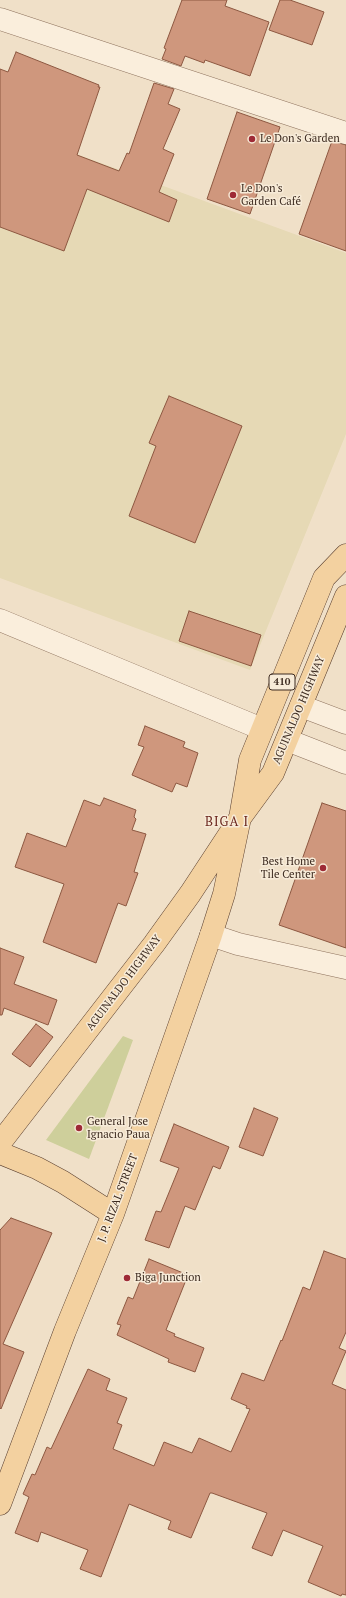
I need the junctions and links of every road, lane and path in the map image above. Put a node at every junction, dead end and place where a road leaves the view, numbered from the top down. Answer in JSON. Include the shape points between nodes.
{"nodes":[{"id":1,"x":0,"y":19,"type":"edge"},
{"id":2,"x":346,"y":133,"type":"edge"},
{"id":3,"x":346,"y":555,"type":"edge"},
{"id":4,"x":346,"y":596,"type":"edge"},
{"id":5,"x":0,"y":620,"type":"edge"},
{"id":6,"x":302,"y":706,"type":"junction"},
{"id":7,"x":346,"y":723,"type":"edge"},
{"id":8,"x":262,"y":729,"type":"junction"},
{"id":9,"x":287,"y":740,"type":"junction"},
{"id":10,"x":346,"y":764,"type":"edge"},
{"id":11,"x":240,"y":818,"type":"junction"},
{"id":12,"x":212,"y":935,"type":"junction"},
{"id":13,"x":346,"y":968,"type":"edge"},
{"id":14,"x":4,"y":1131,"type":"edge"},
{"id":15,"x":0,"y":1153,"type":"edge"},
{"id":16,"x":113,"y":1214,"type":"junction"},
{"id":17,"x":0,"y":1504,"type":"edge"}],
"edges":[{"from":1,"to":2,"type":"street"},
{"from":3,"to":8,"type":"main road","name":"AGUINALDO HIGHWAY","number":"410","via":[[324,578]]},
{"from":4,"to":6,"type":"main road","name":"AGUINALDO HIGHWAY","number":"410"},
{"from":5,"to":8,"type":"street"},
{"from":6,"to":7,"type":"street"},
{"from":6,"to":9,"type":"main road","name":"AGUINALDO HIGHWAY","number":"410"},
{"from":8,"to":11,"type":"main road","name":"AGUINALDO HIGHWAY","number":"410","via":[[250,760]]},
{"from":9,"to":10,"type":"street"},
{"from":9,"to":11,"type":"main road","name":"AGUINALDO HIGHWAY","number":"410","via":[[273,773]]},
{"from":11,"to":12,"type":"main road","name":"J. P. RIZAL STREET","number":"410","via":[[224,894]]},
{"from":11,"to":14,"type":"main road","name":"AGUINALDO HIGHWAY","via":[[158,938]]},
{"from":12,"to":13,"type":"street","via":[[238,944]]},
{"from":12,"to":16,"type":"main road","name":"J. P. RIZAL STREET","number":"410"},
{"from":15,"to":16,"type":"main road","via":[[63,1182]]},
{"from":16,"to":17,"type":"main road","name":"J. P. RIZAL STREET","number":"410","via":[[65,1331]]}]}
